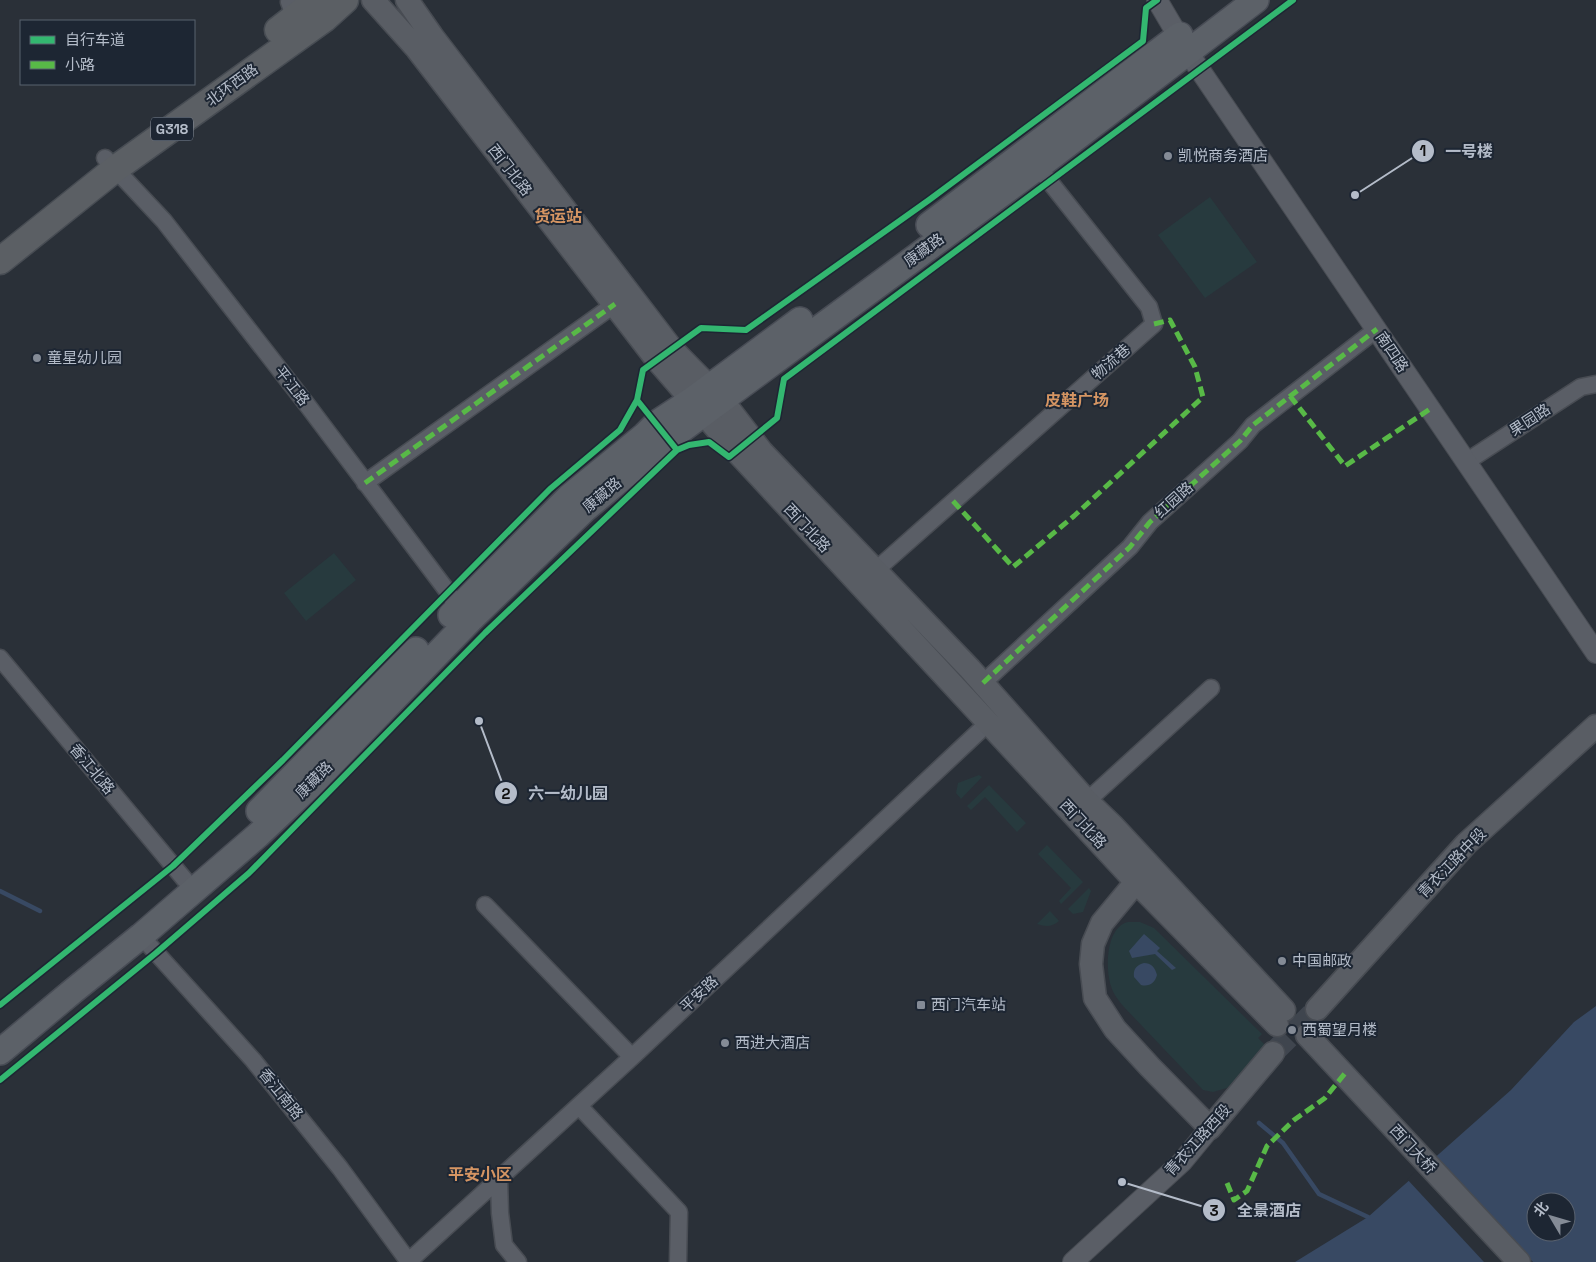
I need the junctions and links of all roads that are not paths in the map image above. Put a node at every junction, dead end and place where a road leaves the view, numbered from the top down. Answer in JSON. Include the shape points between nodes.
{"nodes":[{"id":1,"x":317,"y":0,"type":"edge"},
{"id":2,"x":345,"y":0,"type":"edge"},
{"id":3,"x":373,"y":0,"type":"edge"},
{"id":4,"x":407,"y":0,"type":"edge"},
{"id":5,"x":1157,"y":0,"type":"edge"},
{"id":6,"x":1229,"y":0,"type":"edge"},
{"id":7,"x":1256,"y":0,"type":"edge"},
{"id":8,"x":292,"y":9,"type":"edge"},
{"id":9,"x":1183,"y":44,"type":"junction"},
{"id":10,"x":110,"y":164,"type":"junction"},
{"id":11,"x":1038,"y":167,"type":"junction"},
{"id":12,"x":0,"y":239,"type":"edge"},
{"id":13,"x":0,"y":261,"type":"edge"},
{"id":14,"x":614,"y":304,"type":"junction"},
{"id":15,"x":1377,"y":329,"type":"junction"},
{"id":16,"x":1596,"y":384,"type":"edge"},
{"id":17,"x":707,"y":400,"type":"junction"},
{"id":18,"x":1466,"y":462,"type":"junction"},
{"id":19,"x":365,"y":483,"type":"junction"},
{"id":20,"x":876,"y":570,"type":"junction"},
{"id":21,"x":464,"y":614,"type":"junction"},
{"id":22,"x":1596,"y":652,"type":"edge"},
{"id":23,"x":0,"y":658,"type":"edge"},
{"id":24,"x":982,"y":683,"type":"junction"},
{"id":25,"x":1211,"y":688,"type":"dead end"},
{"id":26,"x":988,"y":723,"type":"junction"},
{"id":27,"x":1596,"y":726,"type":"edge"},
{"id":28,"x":1088,"y":801,"type":"junction"},
{"id":29,"x":185,"y":880,"type":"junction"},
{"id":30,"x":1136,"y":882,"type":"junction"},
{"id":31,"x":485,"y":905,"type":"dead end"},
{"id":32,"x":141,"y":936,"type":"junction"},
{"id":33,"x":1317,"y":1009,"type":"tunnel mouth"},
{"id":34,"x":0,"y":1031,"type":"edge"},
{"id":35,"x":0,"y":1052,"type":"edge"},
{"id":36,"x":1273,"y":1053,"type":"tunnel mouth"},
{"id":37,"x":632,"y":1057,"type":"junction"},
{"id":38,"x":579,"y":1106,"type":"junction"},
{"id":39,"x":1210,"y":1128,"type":"junction"},
{"id":40,"x":499,"y":1180,"type":"junction"},
{"id":41,"x":409,"y":1262,"type":"edge"},
{"id":42,"x":518,"y":1262,"type":"edge"},
{"id":43,"x":678,"y":1262,"type":"edge"},
{"id":44,"x":1073,"y":1262,"type":"edge"},
{"id":45,"x":1499,"y":1262,"type":"edge"},
{"id":46,"x":1519,"y":1262,"type":"edge"}],
"edges":[{"from":1,"to":8,"type":"highway","name":"北环西路","number":"G318"},
{"from":2,"to":10,"type":"highway","name":"北环西路","number":"G318","via":[[324,19]]},
{"from":3,"to":14,"type":"main road","name":"西门北路","via":[[417,49]]},
{"from":4,"to":17,"type":"main road","name":"西门北路","via":[[672,349]]},
{"from":5,"to":9,"type":"street","name":"南四路"},
{"from":6,"to":9,"type":"main road","name":"康藏路"},
{"from":7,"to":9,"type":"main road","name":"康藏路"},
{"from":8,"to":10,"type":"highway","name":"北环西路","number":"G318"},
{"from":9,"to":11,"type":"main road","name":"康藏路"},
{"from":9,"to":15,"type":"street","name":"南四路"},
{"from":9,"to":17,"type":"main road","name":"康藏路","via":[[941,216]]},
{"from":10,"to":12,"type":"highway","name":"北环西路","number":"G318"},
{"from":10,"to":13,"type":"highway","name":"北环西路","number":"G318"},
{"from":10,"to":19,"type":"street","name":"平江路","via":[[164,221]]},
{"from":11,"to":17,"type":"main road","name":"康藏路"},
{"from":11,"to":20,"type":"street","name":"物流巷","via":[[1150,307],[1157,327]]},
{"from":14,"to":17,"type":"main road","name":"西门北路","via":[[657,360]]},
{"from":14,"to":19,"type":"street"},
{"from":15,"to":18,"type":"street","name":"南四路"},
{"from":15,"to":24,"type":"street","name":"红园路","via":[[1253,425],[1240,441],[1150,522],[1130,546]]},
{"from":16,"to":18,"type":"street","name":"果园路","via":[[1581,387]]},
{"from":17,"to":20,"type":"main road","name":"西门北路"},
{"from":17,"to":21,"type":"main road","name":"康藏路","via":[[657,423],[569,496]]},
{"from":17,"to":26,"type":"main road","name":"西门北路","via":[[743,459]]},
{"from":18,"to":22,"type":"street","name":"南四路"},
{"from":19,"to":21,"type":"street","name":"平江路"},
{"from":20,"to":24,"type":"main road","name":"西门北路"},
{"from":21,"to":29,"type":"main road","name":"康藏路"},
{"from":21,"to":32,"type":"main road","name":"康藏路","via":[[309,787]]},
{"from":23,"to":29,"type":"street","name":"香江北路"},
{"from":24,"to":28,"type":"main road","name":"西门北路"},
{"from":25,"to":28,"type":"street"},
{"from":26,"to":30,"type":"main road","name":"西门北路"},
{"from":26,"to":37,"type":"street","name":"平安路"},
{"from":27,"to":33,"type":"main road","name":"青衣江路中段","via":[[1466,844]]},
{"from":28,"to":30,"type":"main road","name":"西门北路","via":[[1282,1020]]},
{"from":29,"to":34,"type":"main road","name":"康藏路"},
{"from":30,"to":39,"type":"main road","via":[[1102,923],[1093,944],[1091,964],[1095,998],[1116,1029]]},
{"from":31,"to":37,"type":"street"},
{"from":32,"to":35,"type":"main road","name":"康藏路"},
{"from":32,"to":41,"type":"street","name":"香江南路","via":[[253,1060],[340,1168]]},
{"from":36,"to":39,"type":"main road","name":"青衣江路西段"},
{"from":37,"to":38,"type":"street","name":"平安路"},
{"from":38,"to":40,"type":"street","name":"平安路"},
{"from":38,"to":43,"type":"street","via":[[678,1212]]},
{"from":39,"to":44,"type":"street","name":"青衣江路西段","via":[[1182,1162]]},
{"from":40,"to":41,"type":"street","name":"平安路"},
{"from":40,"to":42,"type":"street","via":[[504,1245]]},
{"from":45,"to":46,"type":"main road","name":"西门大桥","via":[[1302,1040]]}]}
